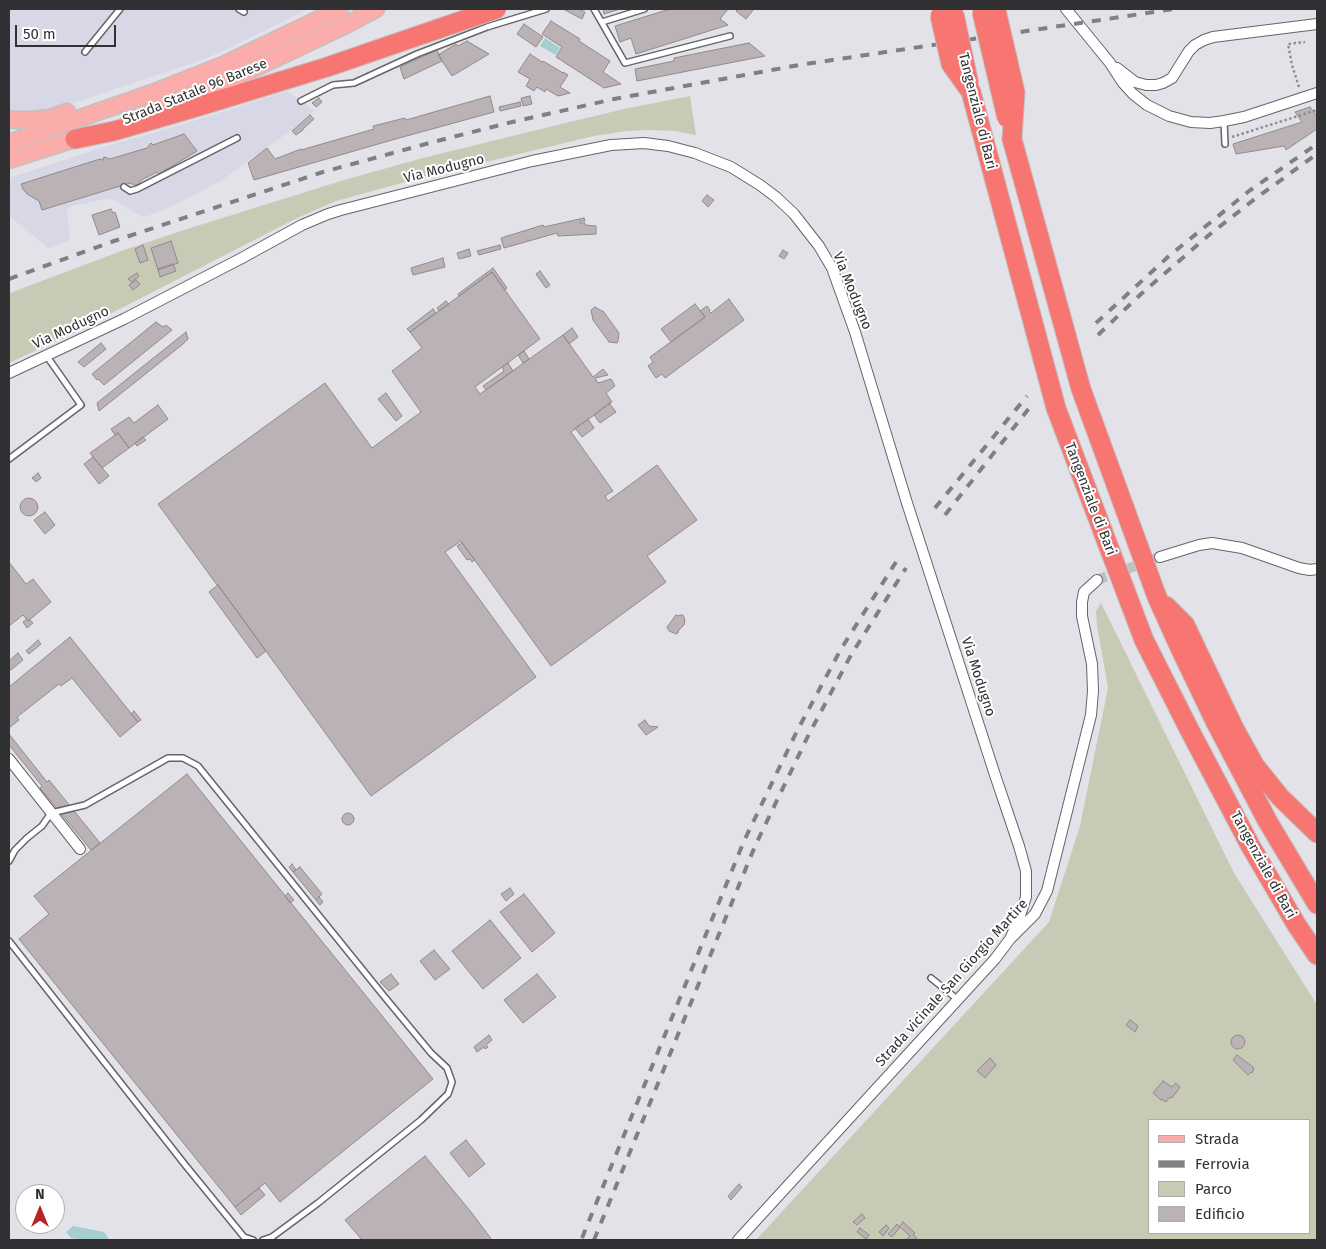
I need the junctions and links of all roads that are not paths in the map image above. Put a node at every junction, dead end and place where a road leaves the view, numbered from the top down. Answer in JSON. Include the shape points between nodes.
{"nodes":[{"id":1,"x":120,"y":9,"type":"edge"},
{"id":2,"x":340,"y":9,"type":"edge"},
{"id":3,"x":376,"y":9,"type":"edge"},
{"id":4,"x":496,"y":9,"type":"edge"},
{"id":5,"x":546,"y":9,"type":"edge"},
{"id":6,"x":594,"y":9,"type":"edge"},
{"id":7,"x":644,"y":9,"type":"edge"},
{"id":8,"x":1066,"y":9,"type":"edge"},
{"id":9,"x":988,"y":10,"type":"edge"},
{"id":10,"x":483,"y":12,"type":"edge"},
{"id":11,"x":946,"y":12,"type":"edge"},
{"id":12,"x":602,"y":22,"type":"junction"},
{"id":13,"x":1317,"y":24,"type":"edge"},
{"id":14,"x":730,"y":36,"type":"dead end"},
{"id":15,"x":85,"y":52,"type":"dead end"},
{"id":16,"x":1110,"y":63,"type":"junction"},
{"id":17,"x":330,"y":76,"type":"junction"},
{"id":18,"x":152,"y":93,"type":"junction"},
{"id":19,"x":1317,"y":93,"type":"edge"},
{"id":20,"x":301,"y":101,"type":"dead end"},
{"id":21,"x":9,"y":119,"type":"edge"},
{"id":22,"x":1224,"y":121,"type":"junction"},
{"id":23,"x":237,"y":138,"type":"dead end"},
{"id":24,"x":75,"y":139,"type":"junction"},
{"id":25,"x":9,"y":142,"type":"edge"},
{"id":26,"x":1225,"y":144,"type":"dead end"},
{"id":27,"x":9,"y":160,"type":"edge"},
{"id":28,"x":124,"y":187,"type":"dead end"},
{"id":29,"x":46,"y":355,"type":"junction"},
{"id":30,"x":9,"y":373,"type":"edge"},
{"id":31,"x":9,"y":458,"type":"edge"},
{"id":32,"x":1160,"y":557,"type":"tunnel mouth"},
{"id":33,"x":1317,"y":569,"type":"edge"},
{"id":34,"x":1097,"y":580,"type":"tunnel mouth"},
{"id":35,"x":1157,"y":597,"type":"junction"},
{"id":36,"x":9,"y":760,"type":"edge"},
{"id":37,"x":51,"y":813,"type":"junction"},
{"id":38,"x":1317,"y":833,"type":"edge"},
{"id":39,"x":80,"y":849,"type":"dead end"},
{"id":40,"x":9,"y":861,"type":"edge"},
{"id":41,"x":1317,"y":904,"type":"edge"},
{"id":42,"x":1010,"y":939,"type":"junction"},
{"id":43,"x":9,"y":941,"type":"edge"},
{"id":44,"x":1317,"y":955,"type":"edge"},
{"id":45,"x":931,"y":978,"type":"dead end"},
{"id":46,"x":957,"y":999,"type":"junction"},
{"id":47,"x":253,"y":1240,"type":"edge"},
{"id":48,"x":263,"y":1240,"type":"edge"},
{"id":49,"x":738,"y":1240,"type":"edge"}],
"edges":[{"from":1,"to":15,"type":"lane"},
{"from":2,"to":18,"type":"main road","name":"Strada Statale 96 Barese"},
{"from":3,"to":24,"type":"main road","name":"Strada Statale 96 Barese","via":[[249,71]]},
{"from":4,"to":10,"type":"highway"},
{"from":5,"to":17,"type":"lane","via":[[487,27],[354,82]]},
{"from":6,"to":12,"type":"lane"},
{"from":7,"to":12,"type":"lane"},
{"from":8,"to":16,"type":"street"},
{"from":9,"to":35,"type":"highway","name":"Tangenziale di Bari","bridge":true,"via":[[1012,139],[1080,389]]},
{"from":10,"to":17,"type":"highway"},
{"from":11,"to":44,"type":"highway","name":"Tangenziale di Bari","bridge":true,"via":[[971,92],[1056,408],[1144,640],[1250,845]]},
{"from":12,"to":14,"type":"lane","via":[[625,62]]},
{"from":13,"to":16,"type":"street","via":[[1204,40],[1189,51],[1172,78],[1156,86],[1135,82]]},
{"from":16,"to":22,"type":"street","via":[[1133,94],[1158,111],[1191,122]]},
{"from":17,"to":20,"type":"lane"},
{"from":17,"to":24,"type":"highway"},
{"from":18,"to":21,"type":"main road","via":[[92,105],[50,118]]},
{"from":18,"to":25,"type":"main road","name":"Strada Statale 96 Barese"},
{"from":19,"to":22,"type":"street"},
{"from":22,"to":26,"type":"lane"},
{"from":23,"to":28,"type":"lane","via":[[137,189],[130,191]]},
{"from":24,"to":27,"type":"main road","name":"Strada Statale 96 Barese"},
{"from":29,"to":30,"type":"street","name":"Via Modugno"},
{"from":29,"to":31,"type":"lane","via":[[81,405]]},
{"from":29,"to":42,"type":"street","name":"Via Modugno","via":[[124,319],[328,214],[490,171],[618,144],[668,146],[731,167],[776,197],[794,214],[832,268],[1026,871],[1026,897]]},
{"from":32,"to":33,"type":"street","via":[[1212,543],[1242,548],[1299,568]]},
{"from":34,"to":42,"type":"street","name":"Strada vicinale San Giorgio Martire","via":[[1084,592],[1082,602],[1092,664],[1091,716],[1047,891],[1035,914]]},
{"from":35,"to":38,"type":"highway","via":[[1185,625],[1254,766]]},
{"from":35,"to":41,"type":"highway","name":"Tangenziale di Bari","via":[[1215,721],[1268,822]]},
{"from":36,"to":37,"type":"street"},
{"from":37,"to":39,"type":"street"},
{"from":37,"to":40,"type":"lane","via":[[42,826],[15,850]]},
{"from":37,"to":48,"type":"lane","via":[[85,805],[168,758],[184,758],[198,766],[383,995],[447,1068],[452,1082],[448,1094],[421,1120],[272,1238]]},
{"from":42,"to":46,"type":"street","name":"Strada vicinale San Giorgio Martire"},
{"from":43,"to":47,"type":"lane","via":[[244,1238]]},
{"from":45,"to":46,"type":"lane"},
{"from":46,"to":49,"type":"street","name":"Strada vicinale San Giorgio Martire"}]}
